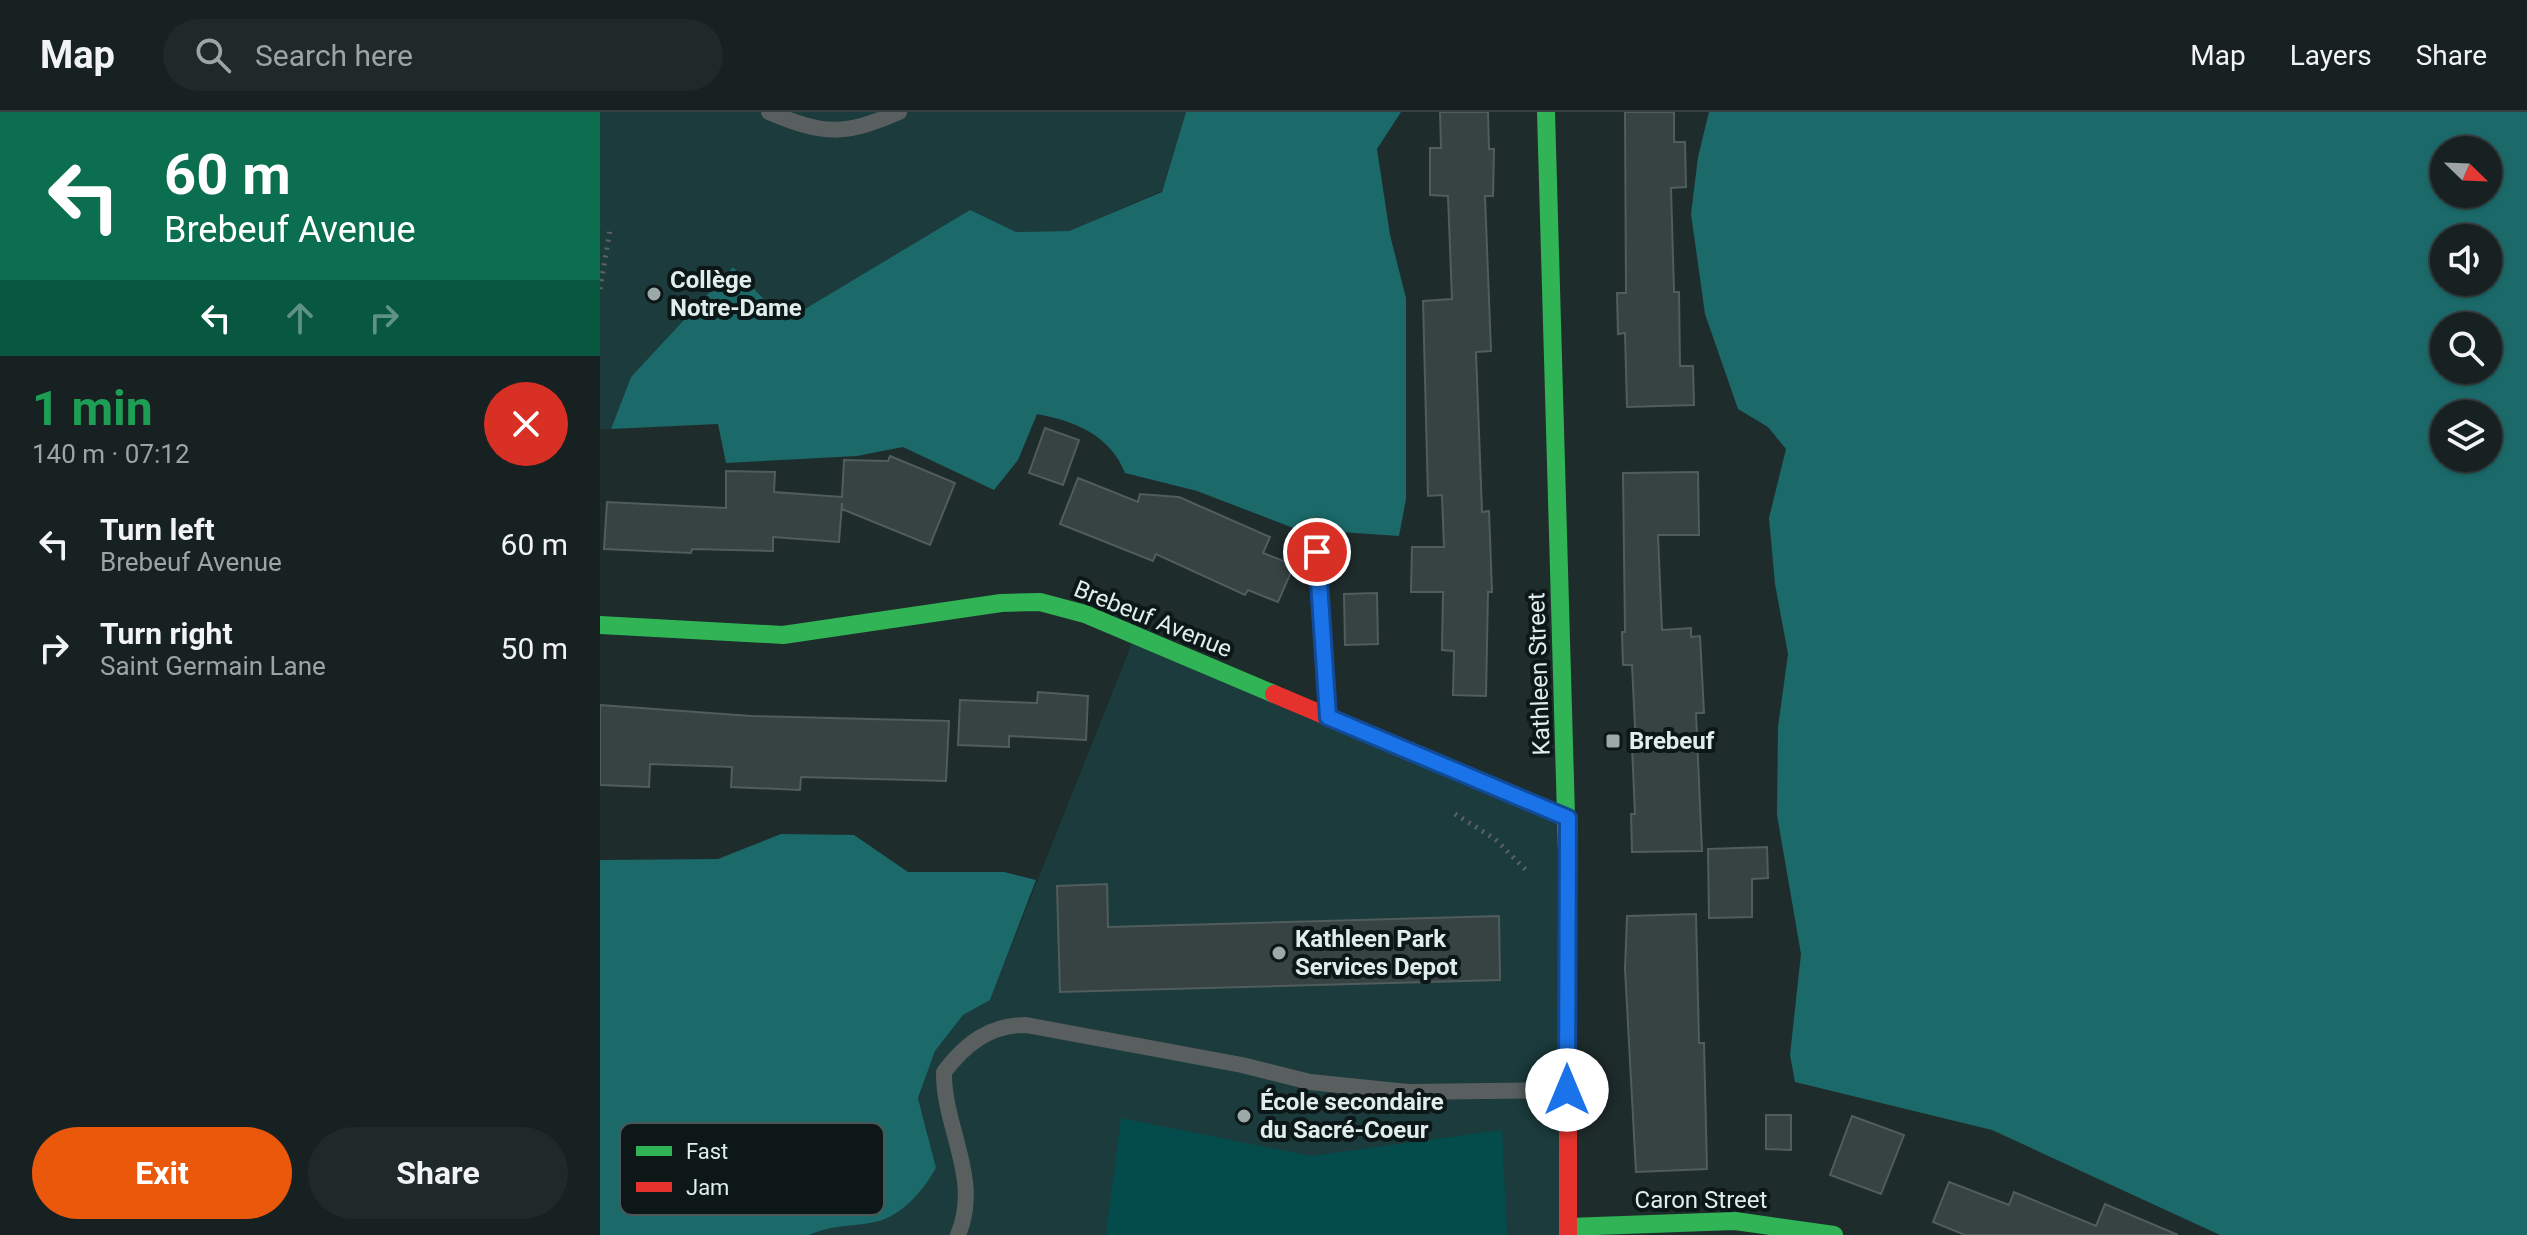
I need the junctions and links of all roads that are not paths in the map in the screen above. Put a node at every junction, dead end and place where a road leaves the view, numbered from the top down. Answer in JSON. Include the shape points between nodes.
{"nodes":[{"id":1,"x":769,"y":112,"type":"edge"},
{"id":2,"x":899,"y":112,"type":"edge"},
{"id":3,"x":1546,"y":112,"type":"edge"},
{"id":4,"x":1316,"y":525,"type":"dead end"},
{"id":5,"x":600,"y":625,"type":"edge"},
{"id":6,"x":1328,"y":717,"type":"junction"},
{"id":7,"x":1568,"y":818,"type":"junction"},
{"id":8,"x":1567,"y":1090,"type":"junction"},
{"id":9,"x":1568,"y":1231,"type":"edge"},
{"id":10,"x":958,"y":1235,"type":"edge"},
{"id":11,"x":1834,"y":1235,"type":"edge"}],
"edges":[{"from":1,"to":2,"type":"lane","via":[[810,130],[859,130]]},
{"from":3,"to":7,"type":"street","name":"Kathleen Street"},
{"from":4,"to":6,"type":"lane"},
{"from":5,"to":6,"type":"street","name":"Brebeuf Avenue","via":[[783,635],[1040,602],[1085,614]]},
{"from":6,"to":7,"type":"street","name":"Brebeuf Avenue"},
{"from":7,"to":8,"type":"street","name":"Kathleen Street"},
{"from":8,"to":9,"type":"street","name":"Kathleen Street"},
{"from":8,"to":10,"type":"lane","via":[[1408,1092],[1310,1082],[1226,1062],[1003,1025],[971,1042],[944,1072],[944,1097],[967,1190]]},
{"from":9,"to":11,"type":"street","name":"Caron Street","via":[[1704,1220],[1777,1223]]}]}
